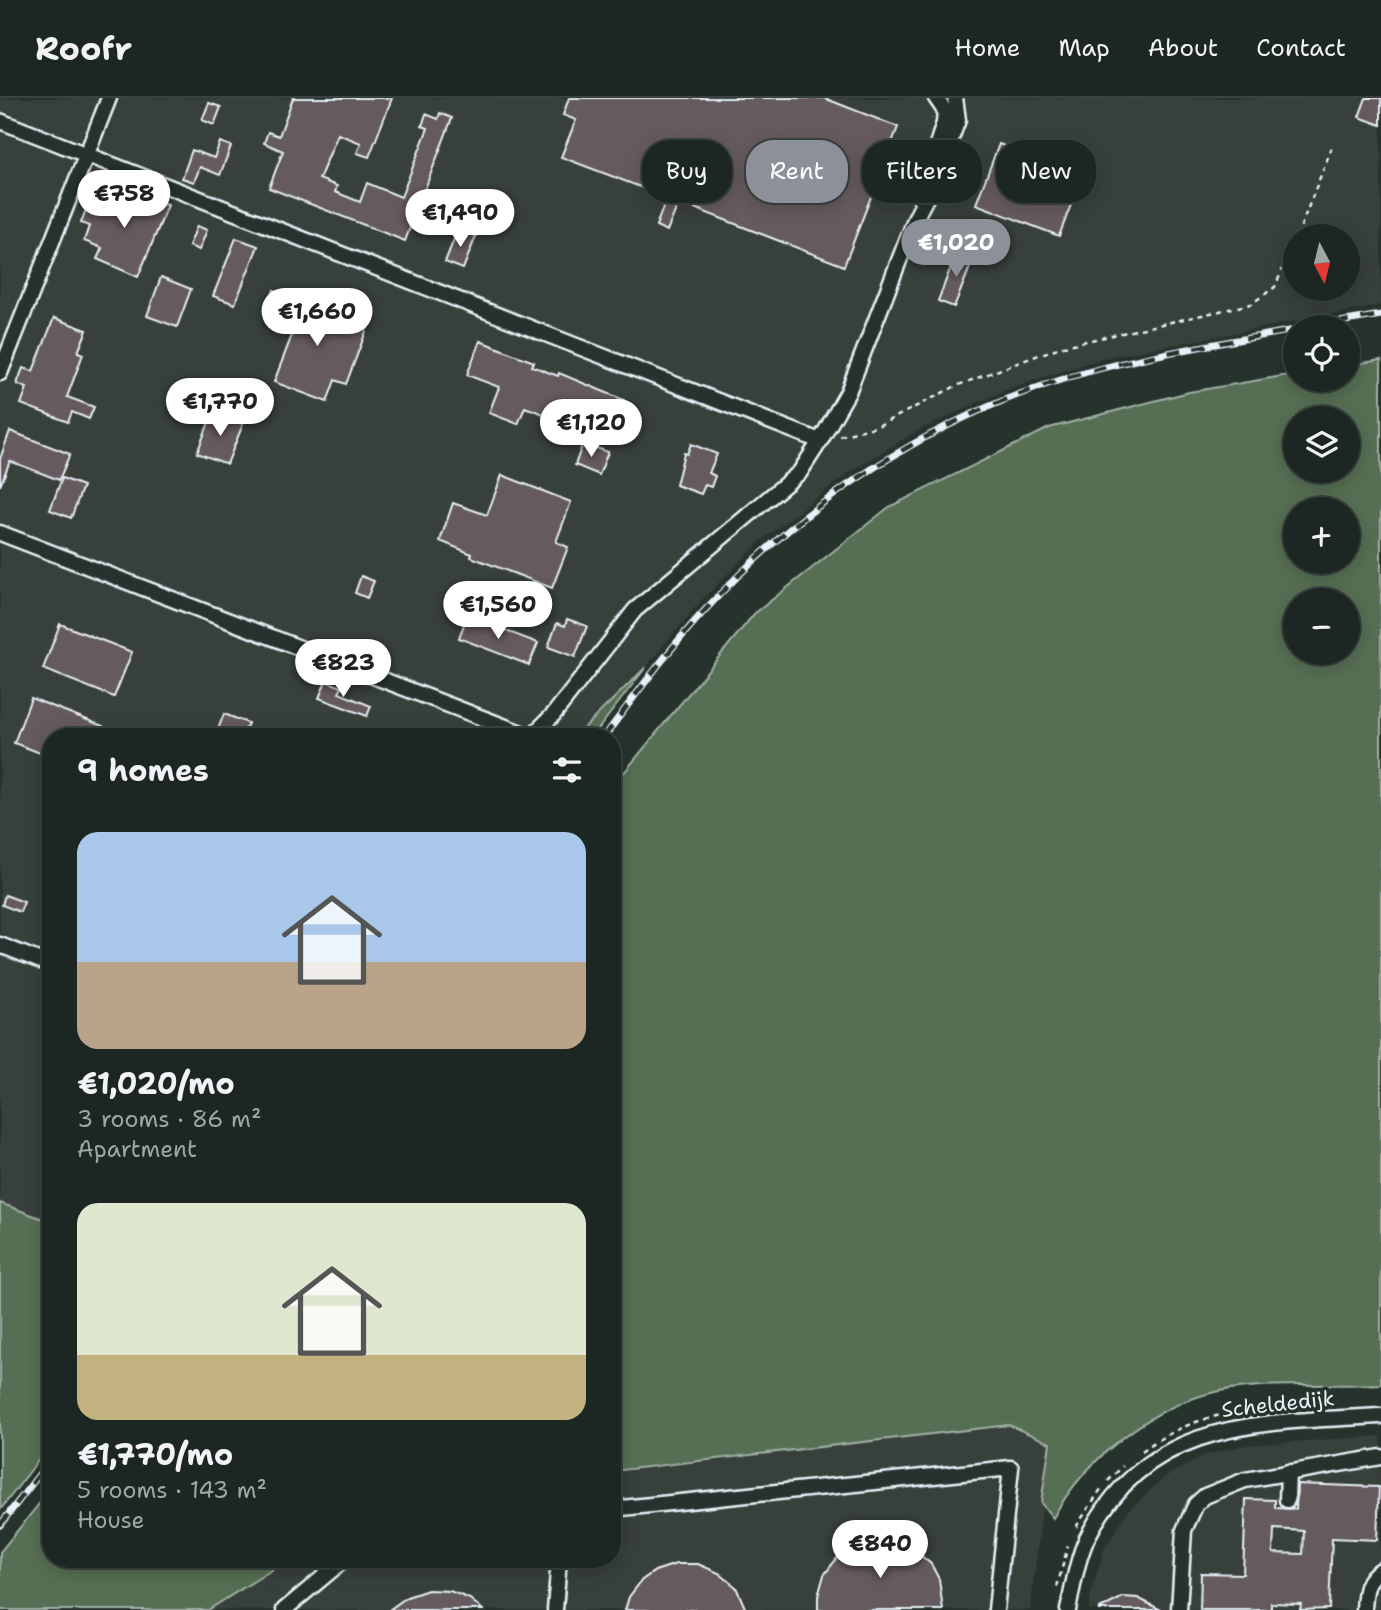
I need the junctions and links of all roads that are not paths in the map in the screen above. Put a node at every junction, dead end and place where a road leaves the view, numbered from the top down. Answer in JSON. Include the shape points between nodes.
{"nodes":[{"id":1,"x":109,"y":98,"type":"edge"},
{"id":2,"x":936,"y":98,"type":"edge"},
{"id":3,"x":955,"y":98,"type":"edge"},
{"id":4,"x":0,"y":121,"type":"edge"},
{"id":5,"x":88,"y":154,"type":"junction"},
{"id":6,"x":916,"y":217,"type":"junction"},
{"id":7,"x":0,"y":373,"type":"edge"},
{"id":8,"x":820,"y":441,"type":"junction"},
{"id":9,"x":0,"y":533,"type":"edge"},
{"id":10,"x":511,"y":728,"type":"edge"},
{"id":11,"x":540,"y":728,"type":"edge"},
{"id":12,"x":0,"y":945,"type":"edge"},
{"id":13,"x":42,"y":961,"type":"edge"},
{"id":14,"x":1381,"y":1416,"type":"edge"},
{"id":15,"x":1381,"y":1457,"type":"edge"},
{"id":16,"x":1288,"y":1472,"type":"junction"},
{"id":17,"x":1287,"y":1500,"type":"dead end"},
{"id":18,"x":621,"y":1508,"type":"edge"},
{"id":19,"x":334,"y":1568,"type":"edge"},
{"id":20,"x":558,"y":1568,"type":"edge"},
{"id":21,"x":1381,"y":1570,"type":"edge"},
{"id":22,"x":285,"y":1610,"type":"edge"},
{"id":23,"x":555,"y":1610,"type":"edge"},
{"id":24,"x":996,"y":1610,"type":"edge"},
{"id":25,"x":1068,"y":1610,"type":"edge"},
{"id":26,"x":1179,"y":1610,"type":"edge"},
{"id":27,"x":1364,"y":1610,"type":"edge"}],
"edges":[{"from":1,"to":5,"type":"street"},
{"from":2,"to":6,"type":"street","via":[[946,111],[944,123]]},
{"from":3,"to":6,"type":"street","via":[[958,120]]},
{"from":4,"to":5,"type":"street"},
{"from":5,"to":7,"type":"street"},
{"from":5,"to":8,"type":"street"},
{"from":6,"to":8,"type":"street","via":[[848,392]]},
{"from":8,"to":11,"type":"street","via":[[800,472],[635,610]]},
{"from":9,"to":10,"type":"street"},
{"from":12,"to":13,"type":"street"},
{"from":14,"to":25,"type":"street","name":"Scheldedijk","via":[[1242,1425],[1198,1436],[1154,1459],[1113,1497],[1087,1538]]},
{"from":15,"to":16,"type":"street"},
{"from":16,"to":17,"type":"street"},
{"from":16,"to":26,"type":"street","via":[[1231,1483],[1196,1504],[1184,1530]]},
{"from":18,"to":24,"type":"street","via":[[1011,1468]]},
{"from":19,"to":22,"type":"street"},
{"from":20,"to":23,"type":"street"},
{"from":21,"to":27,"type":"street","via":[[1370,1578]]}]}
